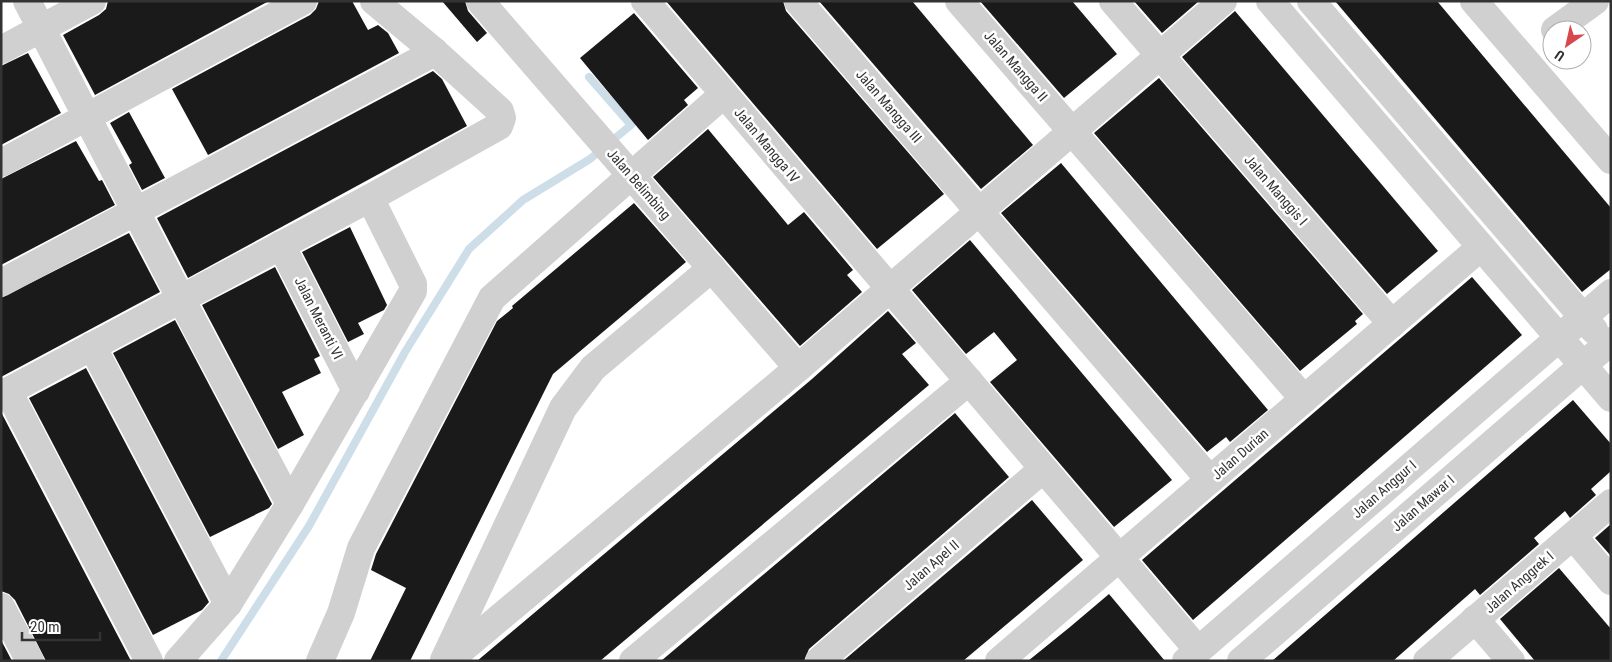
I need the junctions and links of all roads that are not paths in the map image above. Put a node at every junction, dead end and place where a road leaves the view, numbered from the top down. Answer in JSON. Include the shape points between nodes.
{"nodes":[{"id":1,"x":27,"y":1,"type":"edge"},
{"id":2,"x":92,"y":1,"type":"edge"},
{"id":3,"x":303,"y":1,"type":"edge"},
{"id":4,"x":374,"y":1,"type":"edge"},
{"id":5,"x":480,"y":1,"type":"edge"},
{"id":6,"x":645,"y":1,"type":"edge"},
{"id":7,"x":798,"y":1,"type":"edge"},
{"id":8,"x":959,"y":1,"type":"edge"},
{"id":9,"x":1113,"y":1,"type":"edge"},
{"id":10,"x":1223,"y":1,"type":"edge"},
{"id":11,"x":1270,"y":1,"type":"edge"},
{"id":12,"x":1311,"y":1,"type":"edge"},
{"id":13,"x":1474,"y":1,"type":"edge"},
{"id":14,"x":1595,"y":1,"type":"edge"},
{"id":15,"x":1569,"y":20,"type":"edge"},
{"id":16,"x":41,"y":29,"type":"junction"},
{"id":17,"x":1542,"y":39,"type":"edge"},
{"id":18,"x":1,"y":50,"type":"edge"},
{"id":19,"x":436,"y":52,"type":"junction"},
{"id":20,"x":1521,"y":55,"type":"junction"},
{"id":21,"x":1160,"y":56,"type":"junction"},
{"id":22,"x":724,"y":94,"type":"junction"},
{"id":23,"x":87,"y":117,"type":"junction"},
{"id":24,"x":1072,"y":131,"type":"junction"},
{"id":25,"x":1611,"y":160,"type":"edge"},
{"id":26,"x":1,"y":164,"type":"edge"},
{"id":27,"x":632,"y":175,"type":"junction"},
{"id":28,"x":370,"y":198,"type":"junction"},
{"id":29,"x":980,"y":212,"type":"junction"},
{"id":30,"x":136,"y":213,"type":"junction"},
{"id":31,"x":281,"y":246,"type":"junction"},
{"id":32,"x":1481,"y":247,"type":"junction"},
{"id":33,"x":712,"y":268,"type":"junction"},
{"id":34,"x":1,"y":283,"type":"edge"},
{"id":35,"x":890,"y":289,"type":"junction"},
{"id":36,"x":1611,"y":293,"type":"edge"},
{"id":37,"x":181,"y":299,"type":"junction"},
{"id":38,"x":1582,"y":318,"type":"junction"},
{"id":39,"x":1392,"y":324,"type":"junction"},
{"id":40,"x":1559,"y":338,"type":"junction"},
{"id":41,"x":1609,"y":345,"type":"edge"},
{"id":42,"x":92,"y":346,"type":"junction"},
{"id":43,"x":1582,"y":365,"type":"junction"},
{"id":44,"x":798,"y":368,"type":"junction"},
{"id":45,"x":968,"y":381,"type":"junction"},
{"id":46,"x":356,"y":391,"type":"junction"},
{"id":47,"x":5,"y":393,"type":"edge"},
{"id":48,"x":1611,"y":398,"type":"edge"},
{"id":49,"x":1304,"y":399,"type":"junction"},
{"id":50,"x":1043,"y":469,"type":"junction"},
{"id":51,"x":1210,"y":480,"type":"junction"},
{"id":52,"x":290,"y":504,"type":"junction"},
{"id":53,"x":1611,"y":504,"type":"edge"},
{"id":54,"x":1573,"y":536,"type":"junction"},
{"id":55,"x":1119,"y":558,"type":"junction"},
{"id":56,"x":1611,"y":581,"type":"edge"},
{"id":57,"x":228,"y":604,"type":"junction"},
{"id":58,"x":1,"y":607,"type":"edge"},
{"id":59,"x":1476,"y":619,"type":"junction"},
{"id":60,"x":1192,"y":655,"type":"edge"},
{"id":61,"x":30,"y":661,"type":"edge"},
{"id":62,"x":149,"y":661,"type":"edge"},
{"id":63,"x":178,"y":661,"type":"edge"},
{"id":64,"x":320,"y":661,"type":"edge"},
{"id":65,"x":444,"y":661,"type":"edge"},
{"id":66,"x":448,"y":661,"type":"edge"},
{"id":67,"x":633,"y":661,"type":"edge"},
{"id":68,"x":819,"y":661,"type":"edge"},
{"id":69,"x":1000,"y":661,"type":"edge"},
{"id":70,"x":1241,"y":661,"type":"edge"},
{"id":71,"x":1427,"y":661,"type":"edge"},
{"id":72,"x":1511,"y":661,"type":"edge"}],
"edges":[{"from":1,"to":16,"type":"street"},
{"from":2,"to":16,"type":"street"},
{"from":3,"to":23,"type":"street"},
{"from":4,"to":19,"type":"street"},
{"from":5,"to":27,"type":"street","name":"Jalan Belimbing"},
{"from":6,"to":22,"type":"street","name":"Jalan Mangga IV"},
{"from":7,"to":29,"type":"street","name":"Jalan Mangga III"},
{"from":8,"to":24,"type":"street","name":"Jalan Mangga II"},
{"from":9,"to":21,"type":"street","name":"Jalan Manggis I"},
{"from":10,"to":21,"type":"street"},
{"from":11,"to":32,"type":"street"},
{"from":12,"to":38,"type":"street"},
{"from":13,"to":20,"type":"street"},
{"from":14,"to":15,"type":"street"},
{"from":16,"to":18,"type":"street"},
{"from":16,"to":23,"type":"street"},
{"from":17,"to":20,"type":"street"},
{"from":19,"to":28,"type":"street","via":[[500,111],[501,122]]},
{"from":19,"to":30,"type":"street"},
{"from":20,"to":25,"type":"street"},
{"from":21,"to":24,"type":"street"},
{"from":21,"to":39,"type":"street","name":"Jalan Manggis I"},
{"from":22,"to":27,"type":"street"},
{"from":22,"to":35,"type":"street","name":"Jalan Mangga IV"},
{"from":23,"to":26,"type":"street"},
{"from":23,"to":30,"type":"street"},
{"from":24,"to":29,"type":"street"},
{"from":24,"to":49,"type":"street","name":"Jalan Mangga II"},
{"from":27,"to":33,"type":"street","name":"Jalan Belimbing"},
{"from":27,"to":64,"type":"street","via":[[489,304],[361,548],[341,613]]},
{"from":28,"to":31,"type":"street"},
{"from":28,"to":46,"type":"street","via":[[414,288]]},
{"from":29,"to":35,"type":"street"},
{"from":29,"to":51,"type":"street","name":"Jalan Mangga III"},
{"from":30,"to":34,"type":"street"},
{"from":30,"to":37,"type":"street"},
{"from":31,"to":37,"type":"street"},
{"from":31,"to":46,"type":"street","name":"Jalan Meranti VI"},
{"from":32,"to":39,"type":"street","name":"Jalan Durian"},
{"from":32,"to":40,"type":"street"},
{"from":33,"to":44,"type":"street","name":"Jalan Belimbing"},
{"from":33,"to":65,"type":"street","via":[[593,368],[563,408]]},
{"from":35,"to":44,"type":"street"},
{"from":35,"to":45,"type":"street","name":"Jalan Mangga IV"},
{"from":36,"to":38,"type":"street","name":"Jalan Anggur I"},
{"from":37,"to":42,"type":"street"},
{"from":37,"to":52,"type":"street"},
{"from":38,"to":40,"type":"street","name":"Jalan Anggur I"},
{"from":38,"to":41,"type":"street"},
{"from":39,"to":49,"type":"street","name":"Jalan Durian"},
{"from":40,"to":43,"type":"street"},
{"from":40,"to":60,"type":"street","name":"Jalan Anggur I"},
{"from":41,"to":43,"type":"street","name":"Jalan Mawar I"},
{"from":42,"to":47,"type":"street"},
{"from":42,"to":57,"type":"street"},
{"from":43,"to":48,"type":"street"},
{"from":43,"to":70,"type":"street","name":"Jalan Mawar I"},
{"from":44,"to":66,"type":"street"},
{"from":45,"to":50,"type":"street","name":"Jalan Mangga IV"},
{"from":45,"to":67,"type":"street"},
{"from":46,"to":52,"type":"street"},
{"from":47,"to":62,"type":"street"},
{"from":49,"to":51,"type":"street","name":"Jalan Durian"},
{"from":50,"to":55,"type":"street","name":"Jalan Mangga IV"},
{"from":50,"to":68,"type":"street","name":"Jalan Apel II"},
{"from":51,"to":55,"type":"street","name":"Jalan Durian"},
{"from":52,"to":57,"type":"street"},
{"from":53,"to":54,"type":"street","name":"Jalan Anggrek I"},
{"from":54,"to":56,"type":"street"},
{"from":54,"to":59,"type":"street","name":"Jalan Anggrek I"},
{"from":55,"to":60,"type":"street","name":"Jalan Mangga IV"},
{"from":55,"to":69,"type":"street","name":"Jalan Durian"},
{"from":57,"to":63,"type":"street"},
{"from":58,"to":61,"type":"street"},
{"from":59,"to":71,"type":"street","name":"Jalan Anggrek I"},
{"from":59,"to":72,"type":"street"}]}
